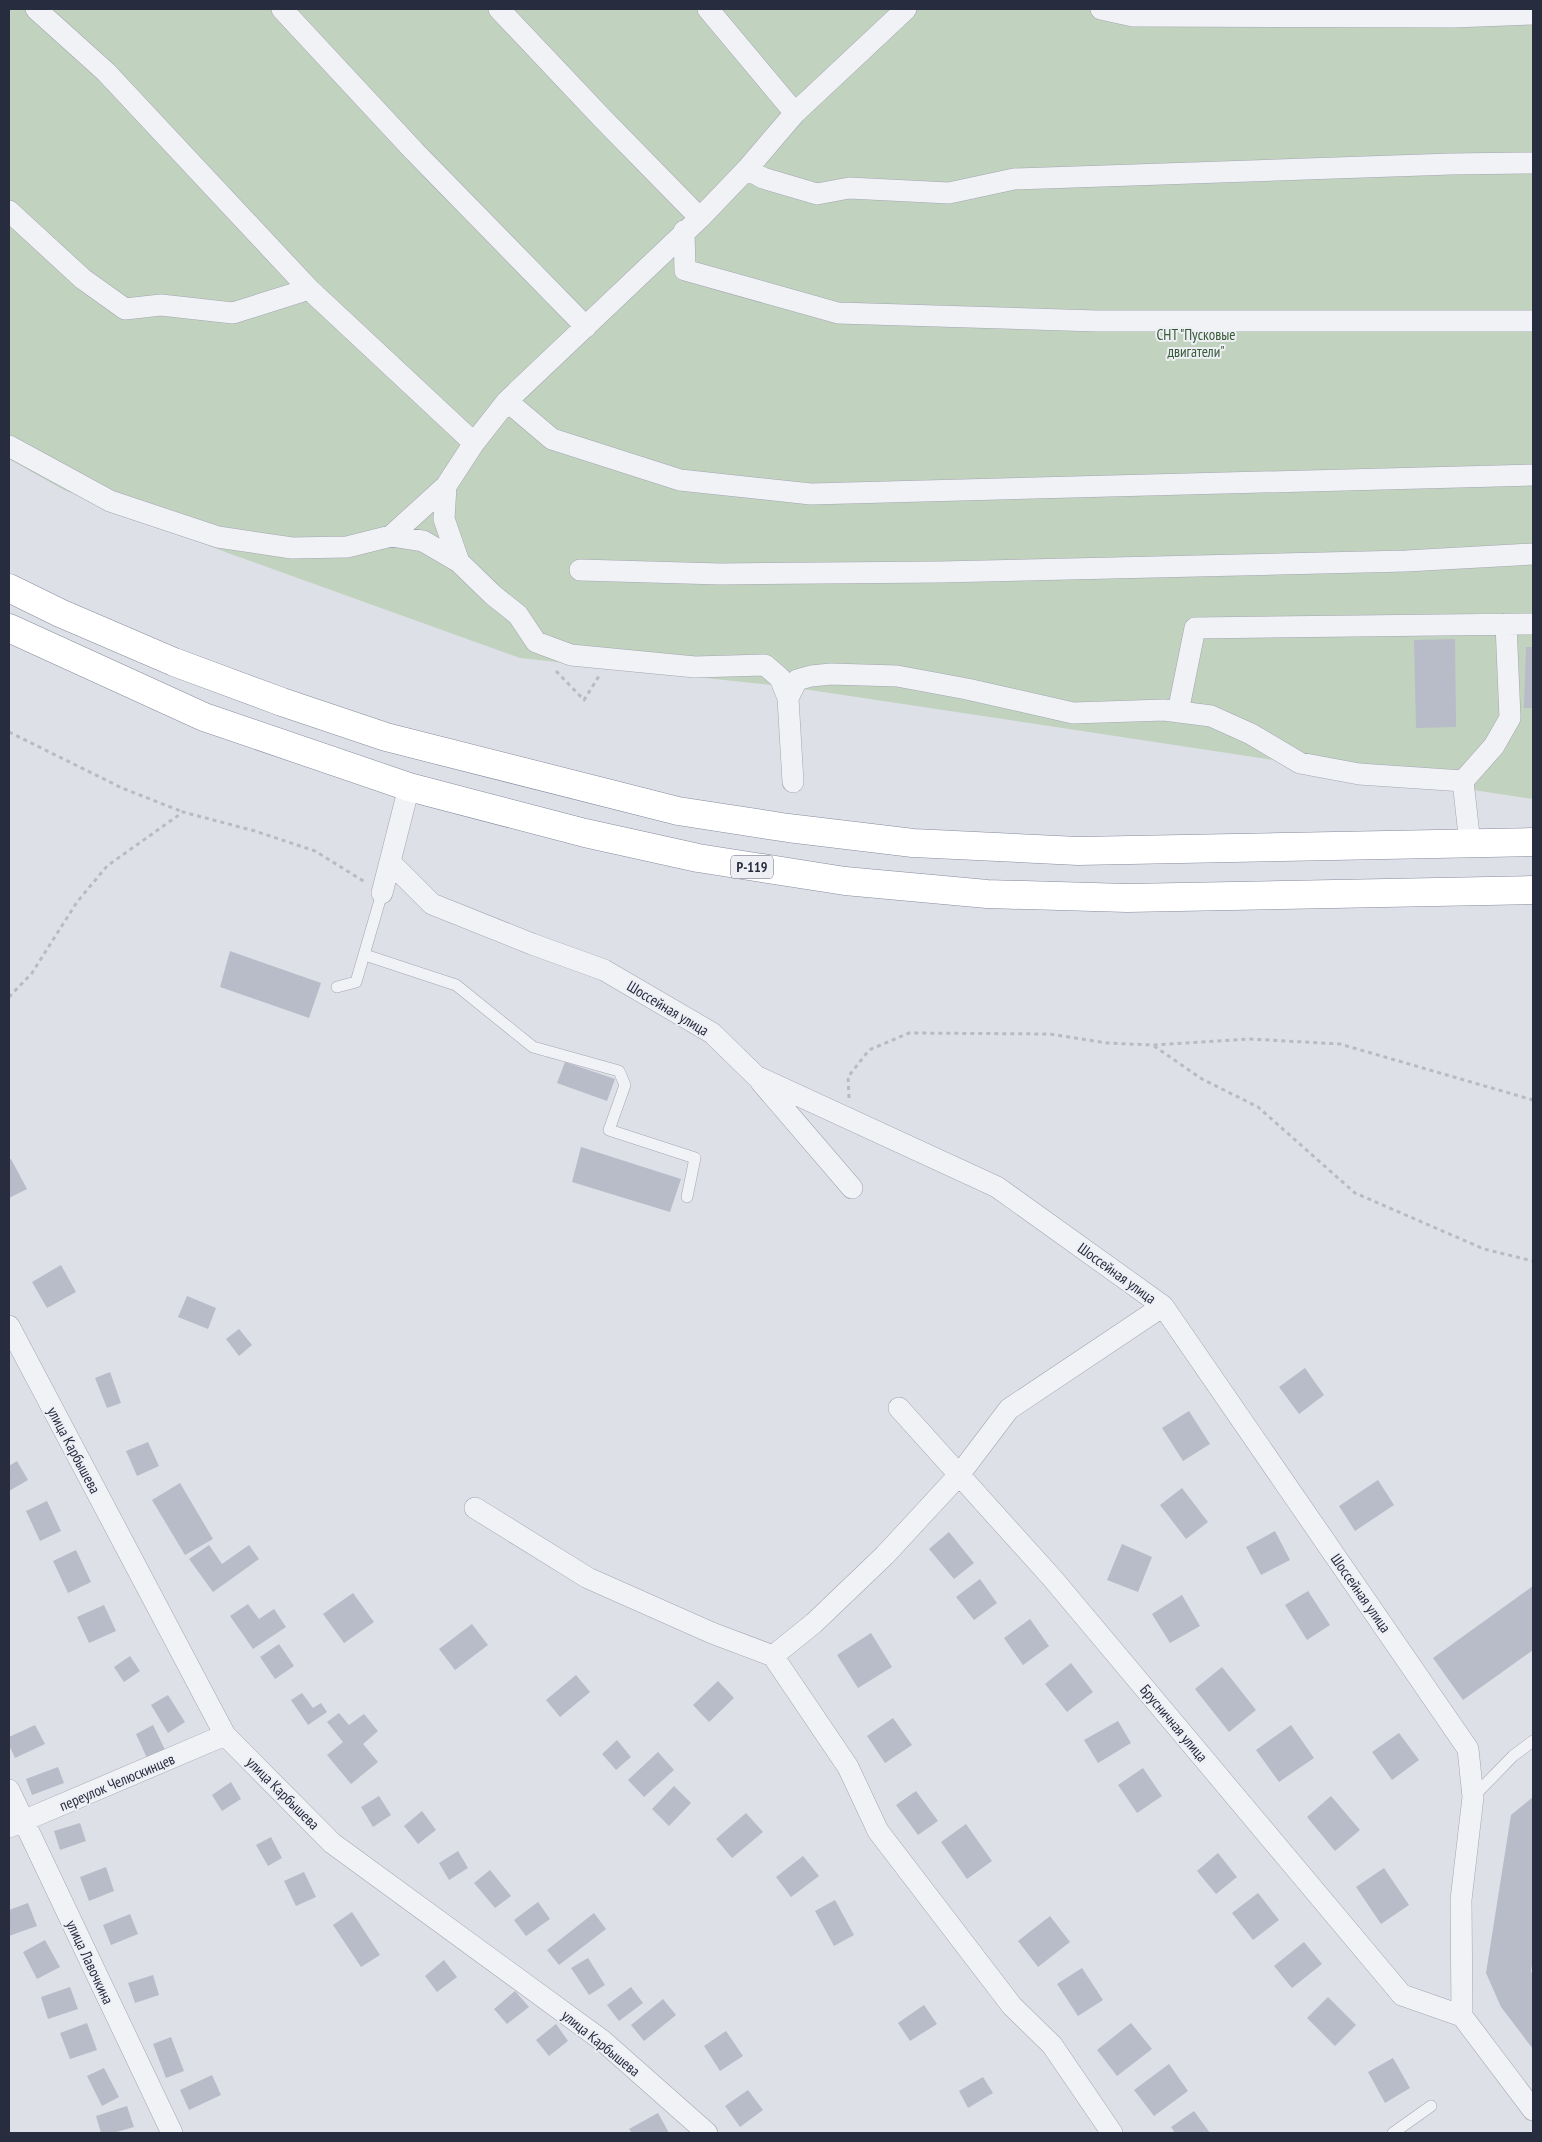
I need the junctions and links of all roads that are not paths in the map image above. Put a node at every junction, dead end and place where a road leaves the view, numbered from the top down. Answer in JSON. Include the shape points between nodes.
{"nodes":[{"id":1,"x":36,"y":9,"type":"edge"},
{"id":2,"x":282,"y":9,"type":"edge"},
{"id":3,"x":499,"y":9,"type":"edge"},
{"id":4,"x":708,"y":9,"type":"edge"},
{"id":5,"x":906,"y":9,"type":"edge"},
{"id":6,"x":1101,"y":9,"type":"edge"},
{"id":7,"x":1533,"y":14,"type":"edge"},
{"id":8,"x":795,"y":113,"type":"junction"},
{"id":9,"x":1533,"y":163,"type":"edge"},
{"id":10,"x":747,"y":169,"type":"junction"},
{"id":11,"x":9,"y":211,"type":"edge"},
{"id":12,"x":692,"y":225,"type":"junction"},
{"id":13,"x":310,"y":289,"type":"junction"},
{"id":14,"x":1533,"y":321,"type":"edge"},
{"id":15,"x":586,"y":328,"type":"junction"},
{"id":16,"x":507,"y":400,"type":"junction"},
{"id":17,"x":474,"y":443,"type":"junction"},
{"id":18,"x":9,"y":446,"type":"edge"},
{"id":19,"x":1533,"y":475,"type":"edge"},
{"id":20,"x":446,"y":486,"type":"junction"},
{"id":21,"x":391,"y":536,"type":"junction"},
{"id":22,"x":1533,"y":554,"type":"edge"},
{"id":23,"x":459,"y":562,"type":"junction"},
{"id":24,"x":580,"y":570,"type":"dead end"},
{"id":25,"x":9,"y":588,"type":"edge"},
{"id":26,"x":1506,"y":624,"type":"junction"},
{"id":27,"x":1533,"y":624,"type":"edge"},
{"id":28,"x":9,"y":628,"type":"edge"},
{"id":29,"x":788,"y":698,"type":"junction"},
{"id":30,"x":1178,"y":712,"type":"junction"},
{"id":31,"x":1462,"y":781,"type":"junction"},
{"id":32,"x":793,"y":782,"type":"dead end"},
{"id":33,"x":409,"y":787,"type":"junction"},
{"id":34,"x":1533,"y":842,"type":"edge"},
{"id":35,"x":1470,"y":844,"type":"junction"},
{"id":36,"x":391,"y":863,"type":"junction"},
{"id":37,"x":1533,"y":890,"type":"edge"},
{"id":38,"x":382,"y":893,"type":"joint"},
{"id":39,"x":364,"y":955,"type":"junction"},
{"id":40,"x":337,"y":987,"type":"dead end"},
{"id":41,"x":756,"y":1076,"type":"junction"},
{"id":42,"x":852,"y":1188,"type":"dead end"},
{"id":43,"x":687,"y":1197,"type":"dead end"},
{"id":44,"x":1163,"y":1306,"type":"junction"},
{"id":45,"x":9,"y":1326,"type":"edge"},
{"id":46,"x":899,"y":1408,"type":"dead end"},
{"id":47,"x":959,"y":1475,"type":"junction"},
{"id":48,"x":475,"y":1508,"type":"dead end"},
{"id":49,"x":773,"y":1656,"type":"junction"},
{"id":50,"x":224,"y":1736,"type":"junction"},
{"id":51,"x":1533,"y":1741,"type":"edge"},
{"id":52,"x":9,"y":1790,"type":"edge"},
{"id":53,"x":1473,"y":1797,"type":"junction"},
{"id":54,"x":17,"y":1825,"type":"edge"},
{"id":55,"x":1462,"y":2016,"type":"junction"},
{"id":56,"x":1431,"y":2106,"type":"dead end"},
{"id":57,"x":1533,"y":2110,"type":"edge"},
{"id":58,"x":172,"y":2133,"type":"edge"},
{"id":59,"x":707,"y":2133,"type":"edge"},
{"id":60,"x":1112,"y":2133,"type":"edge"},
{"id":61,"x":1393,"y":2133,"type":"edge"}],
"edges":[{"from":1,"to":13,"type":"street","via":[[106,72]]},
{"from":2,"to":15,"type":"street"},
{"from":3,"to":12,"type":"street","via":[[603,119]]},
{"from":4,"to":8,"type":"street"},
{"from":5,"to":8,"type":"street"},
{"from":6,"to":7,"type":"street","via":[[1133,16],[1454,17]]},
{"from":8,"to":10,"type":"street"},
{"from":9,"to":10,"type":"street","via":[[1014,179],[949,193],[849,188],[817,194],[763,178]]},
{"from":10,"to":12,"type":"street"},
{"from":11,"to":13,"type":"street","via":[[83,279],[125,309],[161,305],[233,312]]},
{"from":12,"to":14,"type":"street","via":[[685,270],[838,314],[1097,321]]},
{"from":12,"to":15,"type":"street"},
{"from":13,"to":17,"type":"street"},
{"from":15,"to":16,"type":"street"},
{"from":16,"to":17,"type":"street"},
{"from":16,"to":19,"type":"street","via":[[552,439],[680,480],[811,494]]},
{"from":17,"to":20,"type":"street"},
{"from":18,"to":21,"type":"street","via":[[110,501],[218,537],[292,548],[347,547]]},
{"from":20,"to":21,"type":"street"},
{"from":20,"to":23,"type":"street","via":[[444,519]]},
{"from":21,"to":23,"type":"street","via":[[423,540]]},
{"from":22,"to":24,"type":"street","via":[[1406,561],[950,572],[720,574]]},
{"from":23,"to":29,"type":"street","via":[[518,615],[536,642],[571,655],[695,667],[765,665],[780,678]]},
{"from":25,"to":35,"type":"highway","via":[[174,662],[386,737],[678,811],[913,843],[1078,851]]},
{"from":26,"to":27,"type":"street"},
{"from":26,"to":30,"type":"street","via":[[1195,628]]},
{"from":26,"to":31,"type":"street","via":[[1510,718],[1494,746]]},
{"from":28,"to":33,"type":"highway","number":"Р-119","via":[[204,717]]},
{"from":29,"to":30,"type":"street","via":[[797,680],[811,676],[898,676],[967,688],[1073,713]]},
{"from":29,"to":32,"type":"street"},
{"from":30,"to":31,"type":"street","via":[[1212,716],[1300,763],[1359,774]]},
{"from":31,"to":35,"type":"street"},
{"from":33,"to":36,"type":"street"},
{"from":33,"to":37,"type":"highway","number":"Р-119","via":[[584,833],[698,858],[873,883],[987,894],[1126,898]]},
{"from":34,"to":35,"type":"highway"},
{"from":36,"to":38,"type":"street"},
{"from":36,"to":41,"type":"street","name":"Шоссейная улица","via":[[432,904],[604,970],[712,1034]]},
{"from":38,"to":39,"type":"lane"},
{"from":39,"to":40,"type":"lane","via":[[356,982]]},
{"from":39,"to":43,"type":"lane","via":[[456,985],[533,1046],[619,1071],[625,1085],[609,1130],[695,1158]]},
{"from":41,"to":42,"type":"street"},
{"from":41,"to":44,"type":"street","name":"Шоссейная улица","via":[[997,1187]]},
{"from":44,"to":47,"type":"street","via":[[1009,1409]]},
{"from":44,"to":53,"type":"street","name":"Шоссейная улица","via":[[1468,1749]]},
{"from":45,"to":50,"type":"street","name":"улица Карбышева"},
{"from":46,"to":47,"type":"street","name":"Брусничная улица"},
{"from":47,"to":49,"type":"street","via":[[885,1555],[814,1623]]},
{"from":47,"to":55,"type":"street","name":"Брусничная улица","via":[[1053,1579],[1402,1995]]},
{"from":48,"to":49,"type":"street","via":[[588,1578],[712,1633]]},
{"from":49,"to":60,"type":"street","via":[[848,1767],[878,1831],[1012,2006],[1052,2045]]},
{"from":50,"to":54,"type":"street","name":"переулок Челюскинцев"},
{"from":50,"to":59,"type":"street","name":"улица Карбышева","via":[[332,1843],[603,2041]]},
{"from":51,"to":53,"type":"lane","via":[[1513,1756]]},
{"from":52,"to":54,"type":"street","name":"улица Лавочкина"},
{"from":53,"to":55,"type":"street","name":"Шоссейная улица","via":[[1461,1900]]},
{"from":54,"to":58,"type":"street","name":"улица Лавочкина"},
{"from":55,"to":57,"type":"street"},
{"from":56,"to":61,"type":"lane"}]}
